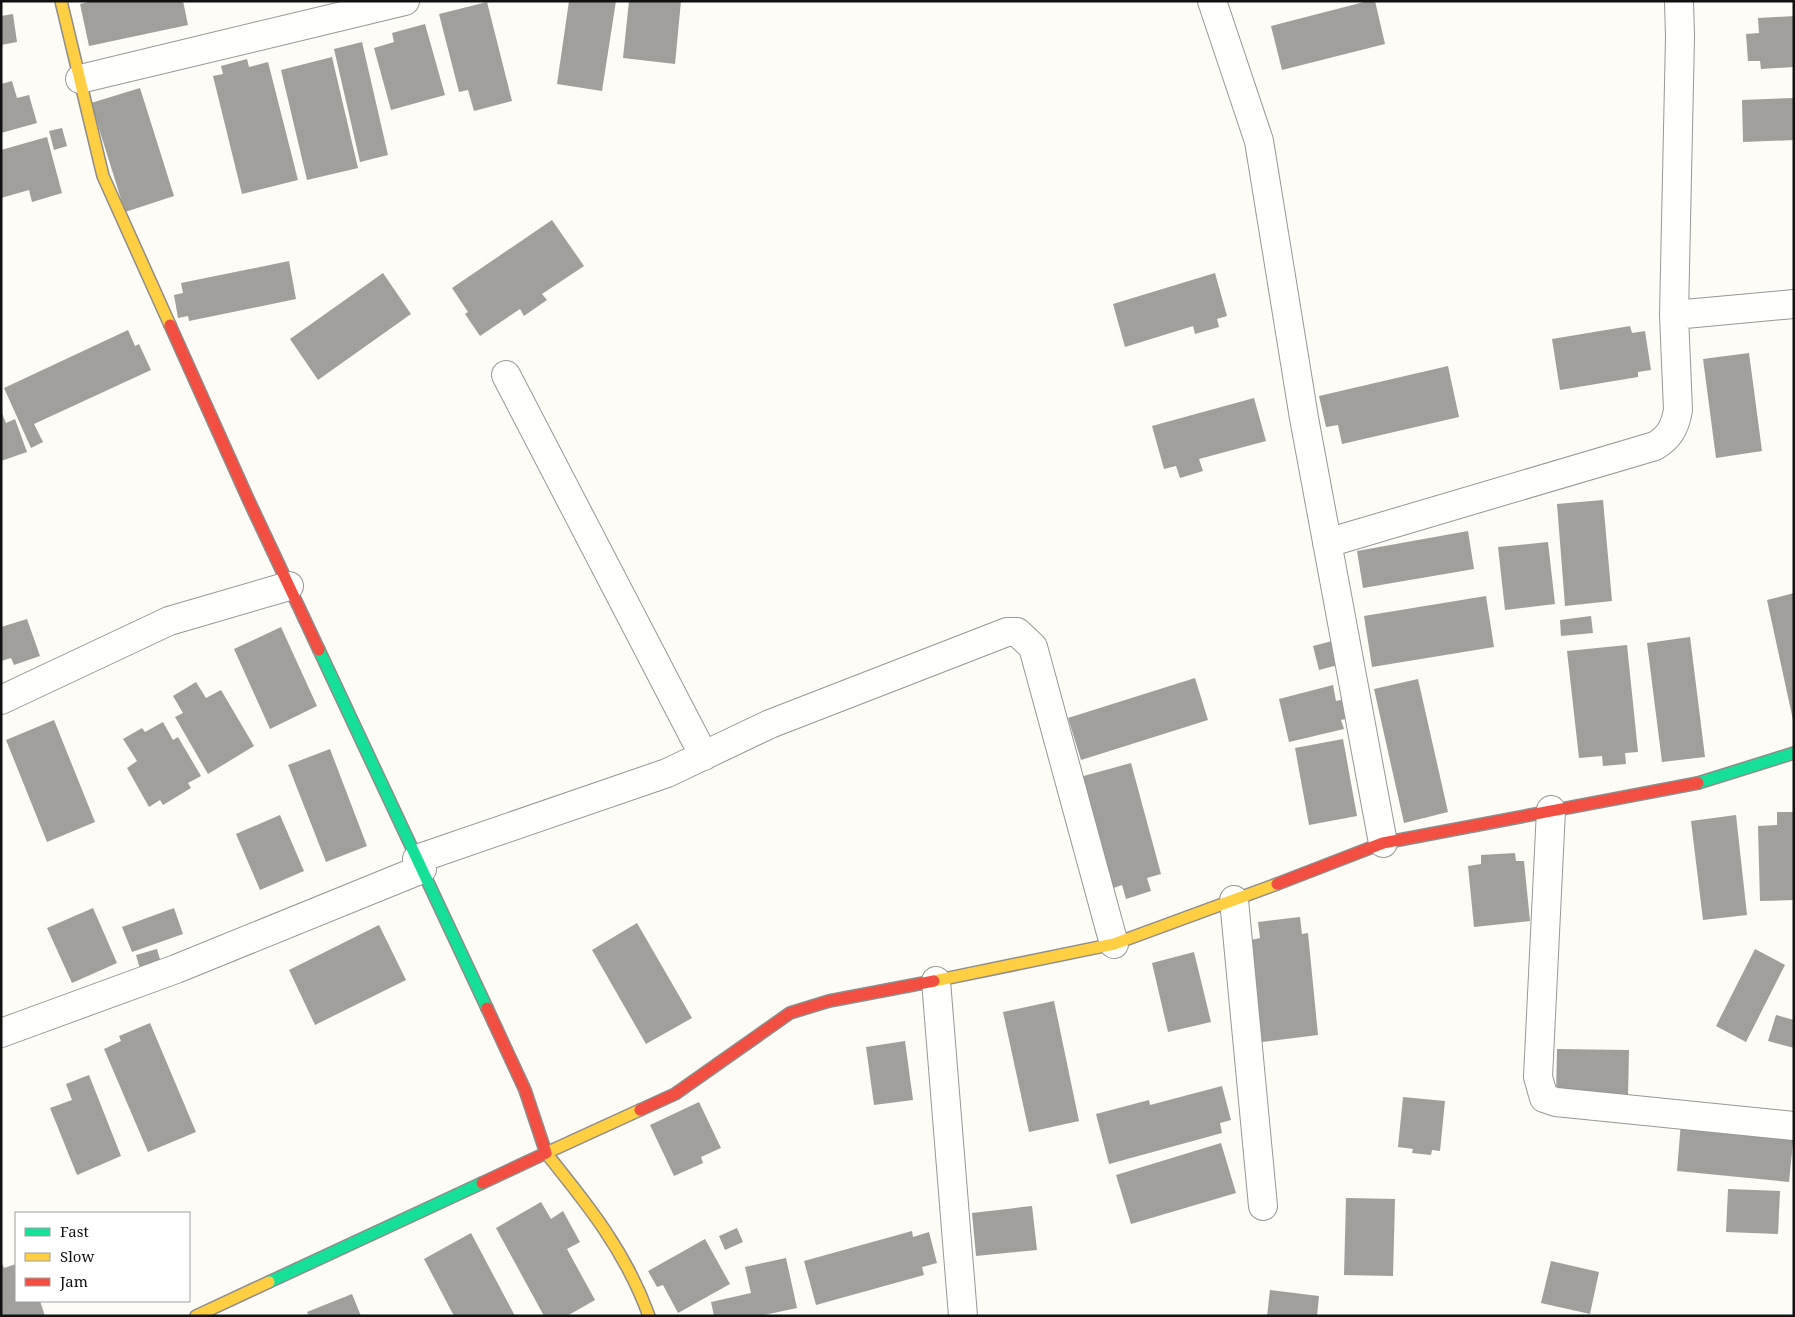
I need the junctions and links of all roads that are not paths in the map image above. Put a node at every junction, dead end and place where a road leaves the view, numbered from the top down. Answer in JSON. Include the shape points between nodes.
{"nodes":[{"id":1,"x":61,"y":1,"type":"edge"},
{"id":2,"x":405,"y":1,"type":"edge"},
{"id":3,"x":1212,"y":1,"type":"edge"},
{"id":4,"x":1679,"y":1,"type":"edge"},
{"id":5,"x":80,"y":79,"type":"junction"},
{"id":6,"x":1794,"y":304,"type":"edge"},
{"id":7,"x":1674,"y":314,"type":"junction"},
{"id":8,"x":506,"y":375,"type":"dead end"},
{"id":9,"x":1328,"y":543,"type":"junction"},
{"id":10,"x":290,"y":586,"type":"junction"},
{"id":11,"x":1,"y":700,"type":"edge"},
{"id":12,"x":1794,"y":753,"type":"edge"},
{"id":13,"x":704,"y":756,"type":"junction"},
{"id":14,"x":1550,"y":810,"type":"junction"},
{"id":15,"x":1383,"y":843,"type":"junction"},
{"id":16,"x":419,"y":864,"type":"junction"},
{"id":17,"x":1234,"y":900,"type":"junction"},
{"id":18,"x":1114,"y":944,"type":"junction"},
{"id":19,"x":936,"y":981,"type":"junction"},
{"id":20,"x":1,"y":1033,"type":"edge"},
{"id":21,"x":1794,"y":1126,"type":"edge"},
{"id":22,"x":546,"y":1153,"type":"junction"},
{"id":23,"x":1263,"y":1206,"type":"dead end"},
{"id":24,"x":196,"y":1316,"type":"edge"},
{"id":25,"x":649,"y":1316,"type":"edge"},
{"id":26,"x":963,"y":1316,"type":"edge"}],
"edges":[{"from":1,"to":5,"type":"street"},
{"from":2,"to":5,"type":"street"},
{"from":3,"to":9,"type":"street","via":[[1259,141]]},
{"from":4,"to":7,"type":"street"},
{"from":5,"to":10,"type":"street","via":[[103,176]]},
{"from":6,"to":7,"type":"street"},
{"from":7,"to":9,"type":"street","via":[[1678,410],[1676,424],[1663,442]]},
{"from":8,"to":13,"type":"street"},
{"from":9,"to":15,"type":"street"},
{"from":10,"to":11,"type":"street","via":[[170,621]]},
{"from":10,"to":16,"type":"street"},
{"from":12,"to":14,"type":"street","via":[[1702,782]]},
{"from":13,"to":16,"type":"street","via":[[667,773]]},
{"from":13,"to":18,"type":"street","via":[[770,724],[1007,632],[1017,632],[1033,647]]},
{"from":14,"to":15,"type":"street"},
{"from":14,"to":21,"type":"street","via":[[1538,1077],[1544,1098],[1556,1102]]},
{"from":15,"to":17,"type":"street"},
{"from":16,"to":20,"type":"street","via":[[176,969]]},
{"from":16,"to":22,"type":"street","via":[[524,1090]]},
{"from":17,"to":18,"type":"street"},
{"from":17,"to":23,"type":"street"},
{"from":18,"to":19,"type":"street"},
{"from":19,"to":22,"type":"street","via":[[829,1001],[790,1013],[675,1094]]},
{"from":19,"to":26,"type":"street"},
{"from":22,"to":24,"type":"street"},
{"from":22,"to":25,"type":"street","via":[[624,1257]]}]}
